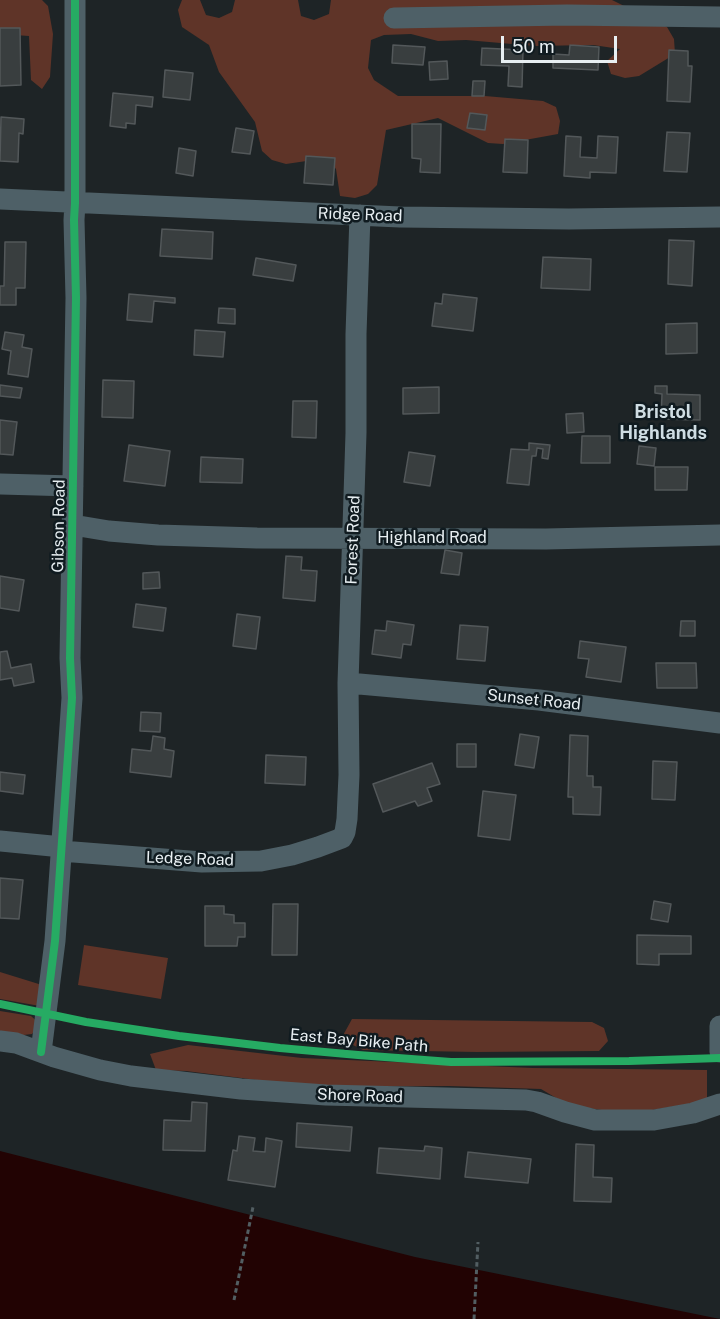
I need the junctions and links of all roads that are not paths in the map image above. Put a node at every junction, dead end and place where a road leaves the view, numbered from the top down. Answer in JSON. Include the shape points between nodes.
{"nodes":[{"id":1,"x":75,"y":0,"type":"edge"},
{"id":2,"x":720,"y":17,"type":"edge"},
{"id":3,"x":394,"y":18,"type":"dead end"},
{"id":4,"x":0,"y":200,"type":"edge"},
{"id":5,"x":75,"y":203,"type":"junction"},
{"id":6,"x":360,"y":215,"type":"junction"},
{"id":7,"x":720,"y":217,"type":"edge"},
{"id":8,"x":0,"y":484,"type":"edge"},
{"id":9,"x":73,"y":486,"type":"junction"},
{"id":10,"x":73,"y":525,"type":"junction"},
{"id":11,"x":720,"y":535,"type":"edge"},
{"id":12,"x":353,"y":538,"type":"junction"},
{"id":13,"x":348,"y":683,"type":"junction"},
{"id":14,"x":720,"y":723,"type":"edge"},
{"id":15,"x":0,"y":841,"type":"edge"},
{"id":16,"x":318,"y":847,"type":"joint"},
{"id":17,"x":62,"y":849,"type":"junction"},
{"id":18,"x":720,"y":1026,"type":"edge"},
{"id":19,"x":0,"y":1041,"type":"edge"},
{"id":20,"x":41,"y":1052,"type":"junction"},
{"id":21,"x":720,"y":1052,"type":"edge"},
{"id":22,"x":720,"y":1104,"type":"edge"}],
"edges":[{"from":1,"to":5,"type":"street","name":"Gibson Road"},
{"from":2,"to":3,"type":"street"},
{"from":4,"to":5,"type":"street","name":"Ridge Road"},
{"from":5,"to":6,"type":"street","name":"Ridge Road"},
{"from":5,"to":9,"type":"street","name":"Gibson Road"},
{"from":6,"to":7,"type":"street","name":"Ridge Road"},
{"from":6,"to":12,"type":"street","name":"Forest Road"},
{"from":8,"to":9,"type":"street"},
{"from":9,"to":10,"type":"street","name":"Gibson Road"},
{"from":10,"to":12,"type":"street","name":"Highland Road","via":[[158,535]]},
{"from":10,"to":17,"type":"street","name":"Gibson Road","via":[[72,698]]},
{"from":11,"to":12,"type":"street","name":"Highland Road"},
{"from":12,"to":13,"type":"street","name":"Forest Road"},
{"from":13,"to":14,"type":"street","name":"Sunset Road","via":[[539,700]]},
{"from":13,"to":16,"type":"street","name":"Forest Road","via":[[345,832],[342,838]]},
{"from":15,"to":17,"type":"street","name":"Ledge Road"},
{"from":16,"to":17,"type":"street","name":"Ledge Road","via":[[261,861],[202,862]]},
{"from":17,"to":20,"type":"street","name":"Gibson Road"},
{"from":18,"to":21,"type":"street"},
{"from":19,"to":20,"type":"street","name":"Shore Road"},
{"from":20,"to":22,"type":"street","name":"Shore Road","via":[[131,1076],[326,1095],[526,1100],[596,1120],[654,1120]]}]}
